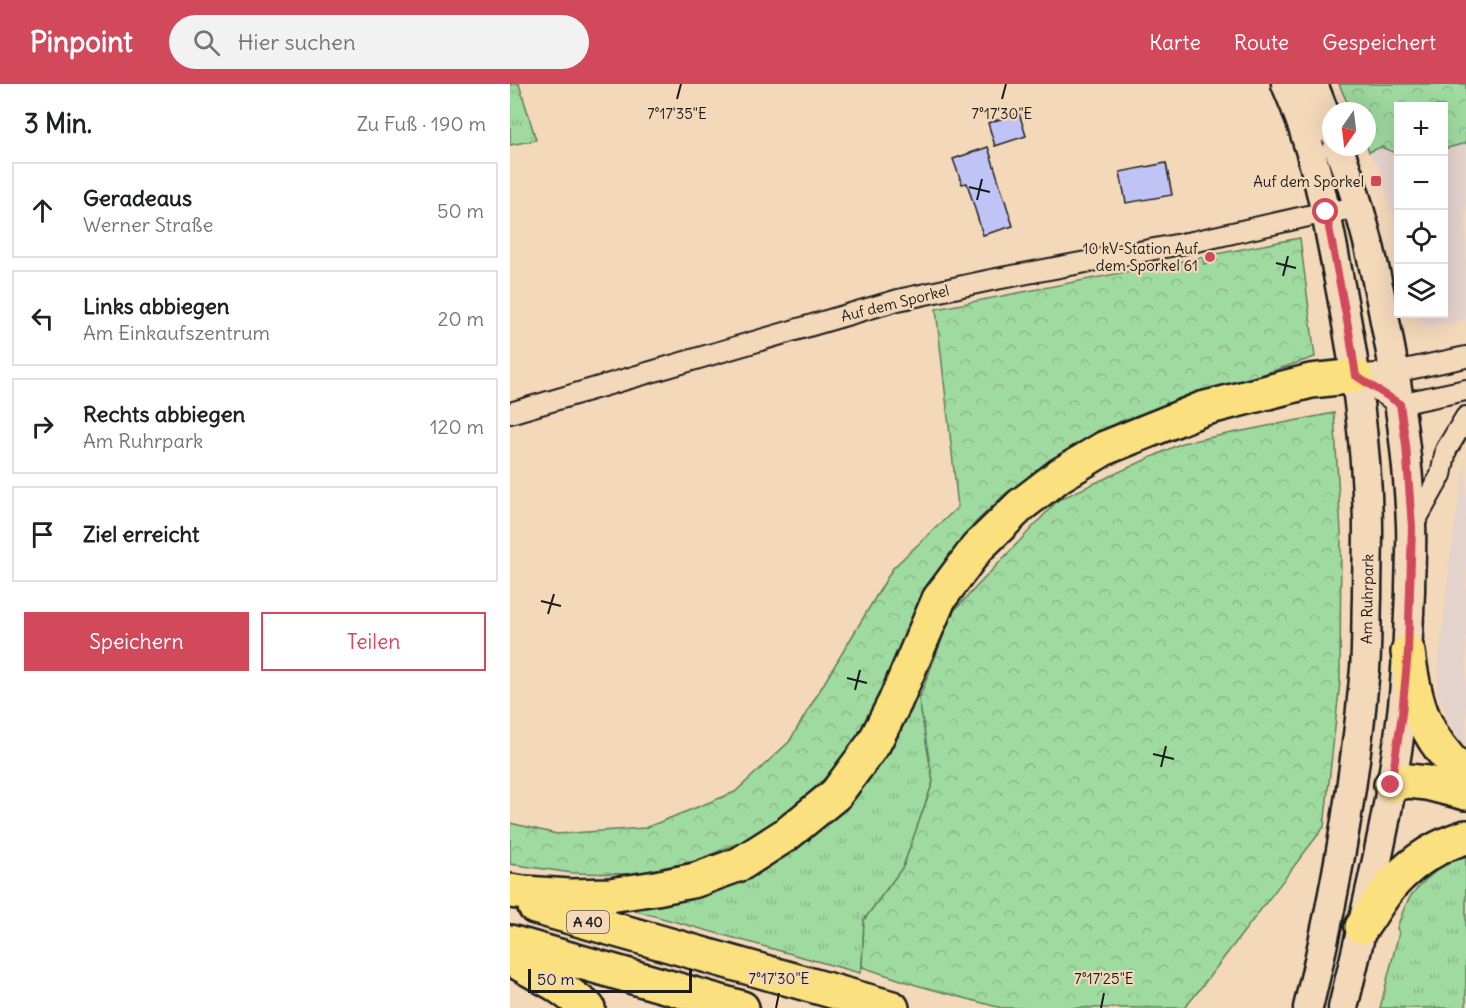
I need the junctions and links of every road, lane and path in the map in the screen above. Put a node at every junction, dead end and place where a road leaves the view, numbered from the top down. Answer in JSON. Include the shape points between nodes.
{"nodes":[{"id":1,"x":1286,"y":84,"type":"edge"},
{"id":2,"x":1313,"y":84,"type":"edge"},
{"id":3,"x":1322,"y":106,"type":"edge"},
{"id":4,"x":1341,"y":156,"type":"edge"},
{"id":5,"x":1359,"y":208,"type":"junction"},
{"id":6,"x":1326,"y":212,"type":"junction"},
{"id":7,"x":1466,"y":357,"type":"edge"},
{"id":8,"x":1395,"y":372,"type":"junction"},
{"id":9,"x":1356,"y":376,"type":"junction"},
{"id":10,"x":1466,"y":390,"type":"edge"},
{"id":11,"x":1400,"y":404,"type":"junction"},
{"id":12,"x":510,"y":413,"type":"edge"},
{"id":13,"x":1466,"y":417,"type":"edge"},
{"id":14,"x":1412,"y":527,"type":"junction"},
{"id":15,"x":1408,"y":652,"type":"junction"},
{"id":16,"x":1466,"y":776,"type":"edge"},
{"id":17,"x":1391,"y":785,"type":"junction"},
{"id":18,"x":1466,"y":793,"type":"edge"},
{"id":19,"x":1346,"y":822,"type":"junction"},
{"id":20,"x":1466,"y":837,"type":"edge"},
{"id":21,"x":510,"y":891,"type":"edge"},
{"id":22,"x":510,"y":900,"type":"edge"},
{"id":23,"x":1362,"y":927,"type":"junction"},
{"id":24,"x":510,"y":942,"type":"edge"},
{"id":25,"x":510,"y":958,"type":"edge"},
{"id":26,"x":588,"y":1008,"type":"edge"},
{"id":27,"x":742,"y":1008,"type":"edge"},
{"id":28,"x":892,"y":1008,"type":"edge"},
{"id":29,"x":1308,"y":1008,"type":"edge"},
{"id":30,"x":1343,"y":1008,"type":"edge"}],
"edges":[{"from":1,"to":6,"type":"main road","name":"Am Ruhrpark"},
{"from":2,"to":3,"type":"main road"},
{"from":4,"to":5,"type":"main road"},
{"from":5,"to":6,"type":"street","name":"Auf dem Sporkel"},
{"from":5,"to":8,"type":"main road"},
{"from":6,"to":9,"type":"main road","name":"Am Ruhrpark"},
{"from":6,"to":12,"type":"street","name":"Auf dem Sporkel","via":[[898,300]]},
{"from":7,"to":8,"type":"street"},
{"from":8,"to":9,"type":"street"},
{"from":8,"to":11,"type":"main road"},
{"from":9,"to":11,"type":"street"},
{"from":9,"to":19,"type":"main road","name":"Am Ruhrpark","via":[[1368,527],[1366,643]]},
{"from":9,"to":21,"type":"highway","via":[[1311,381],[1202,409],[1105,448],[1021,505],[977,548],[939,599],[874,743],[836,794],[787,834],[740,864],[696,880],[610,895]]},
{"from":10,"to":11,"type":"street"},
{"from":11,"to":14,"type":"main road"},
{"from":13,"to":14,"type":"street","via":[[1446,450],[1441,475]]},
{"from":14,"to":15,"type":"main road"},
{"from":15,"to":16,"type":"highway","via":[[1424,721],[1442,751]]},
{"from":15,"to":17,"type":"main road"},
{"from":17,"to":18,"type":"highway","via":[[1408,780]]},
{"from":17,"to":19,"type":"main road","via":[[1368,797]]},
{"from":17,"to":23,"type":"main road"},
{"from":19,"to":29,"type":"main road","name":"Am Ruhrpark"},
{"from":20,"to":23,"type":"highway","via":[[1418,861],[1394,882]]},
{"from":22,"to":28,"type":"highway","number":"A 40"},
{"from":23,"to":30,"type":"main road"},
{"from":24,"to":27,"type":"highway"},
{"from":25,"to":26,"type":"highway"}]}
